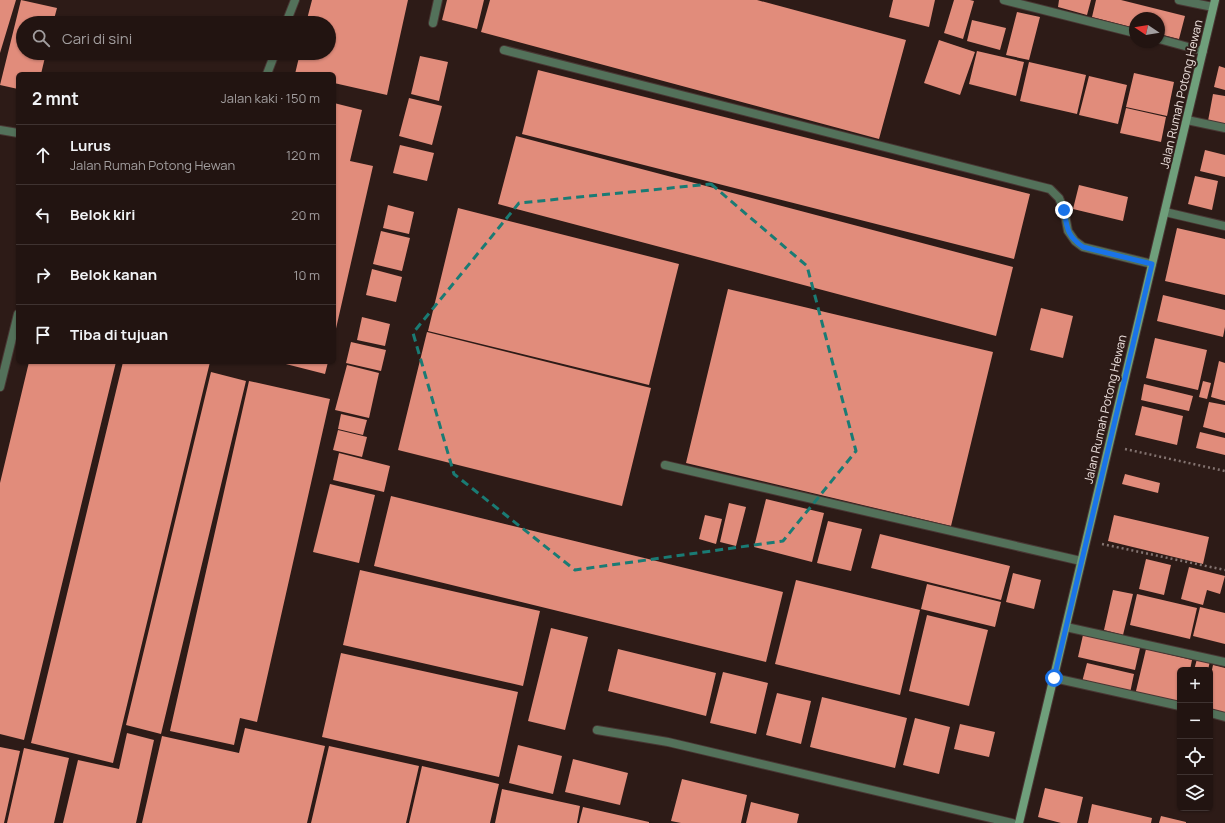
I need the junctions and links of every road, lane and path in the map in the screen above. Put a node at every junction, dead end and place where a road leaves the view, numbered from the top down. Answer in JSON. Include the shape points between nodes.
{"nodes":[{"id":1,"x":295,"y":0,"type":"edge"},
{"id":2,"x":438,"y":0,"type":"edge"},
{"id":3,"x":1004,"y":0,"type":"edge"},
{"id":4,"x":1179,"y":0,"type":"edge"},
{"id":5,"x":1214,"y":4,"type":"edge"},
{"id":6,"x":289,"y":16,"type":"edge"},
{"id":7,"x":433,"y":23,"type":"dead end"},
{"id":8,"x":1129,"y":31,"type":"edge"},
{"id":9,"x":1165,"y":41,"type":"edge"},
{"id":10,"x":504,"y":50,"type":"dead end"},
{"id":11,"x":1204,"y":51,"type":"junction"},
{"id":12,"x":272,"y":60,"type":"edge"},
{"id":13,"x":268,"y":72,"type":"edge"},
{"id":14,"x":1187,"y":120,"type":"junction"},
{"id":15,"x":1225,"y":128,"type":"edge"},
{"id":16,"x":0,"y":130,"type":"edge"},
{"id":17,"x":16,"y":133,"type":"edge"},
{"id":18,"x":1165,"y":212,"type":"junction"},
{"id":19,"x":1225,"y":226,"type":"edge"},
{"id":20,"x":1152,"y":264,"type":"junction"},
{"id":21,"x":16,"y":322,"type":"edge"},
{"id":22,"x":0,"y":387,"type":"edge"},
{"id":23,"x":1109,"y":446,"type":"junction"},
{"id":24,"x":665,"y":466,"type":"dead end"},
{"id":25,"x":1225,"y":471,"type":"edge"},
{"id":26,"x":1086,"y":540,"type":"junction"},
{"id":27,"x":1081,"y":561,"type":"junction"},
{"id":28,"x":1225,"y":570,"type":"edge"},
{"id":29,"x":1066,"y":627,"type":"junction"},
{"id":30,"x":1225,"y":662,"type":"edge"},
{"id":31,"x":1054,"y":678,"type":"junction"},
{"id":32,"x":1177,"y":705,"type":"edge"},
{"id":33,"x":1213,"y":714,"type":"edge"},
{"id":34,"x":1225,"y":717,"type":"edge"},
{"id":35,"x":598,"y":730,"type":"dead end"},
{"id":36,"x":1012,"y":823,"type":"edge"},
{"id":37,"x":1019,"y":823,"type":"edge"}],
"edges":[{"from":1,"to":6,"type":"street"},
{"from":2,"to":7,"type":"street"},
{"from":3,"to":8,"type":"street"},
{"from":4,"to":5,"type":"street"},
{"from":5,"to":11,"type":"street","name":"Jalan Rumah Potong Hewan"},
{"from":9,"to":11,"type":"street"},
{"from":10,"to":20,"type":"street","via":[[1050,189],[1059,198],[1068,231],[1083,247]]},
{"from":11,"to":14,"type":"street","name":"Jalan Rumah Potong Hewan"},
{"from":12,"to":13,"type":"street"},
{"from":14,"to":15,"type":"street"},
{"from":14,"to":18,"type":"street","name":"Jalan Rumah Potong Hewan"},
{"from":16,"to":17,"type":"street"},
{"from":18,"to":19,"type":"street"},
{"from":18,"to":20,"type":"street","name":"Jalan Rumah Potong Hewan"},
{"from":20,"to":23,"type":"street","name":"Jalan Rumah Potong Hewan"},
{"from":21,"to":22,"type":"street"},
{"from":23,"to":25,"type":"path"},
{"from":23,"to":26,"type":"street","name":"Jalan Rumah Potong Hewan"},
{"from":24,"to":27,"type":"street"},
{"from":26,"to":27,"type":"street","name":"Jalan Rumah Potong Hewan"},
{"from":26,"to":28,"type":"path"},
{"from":27,"to":29,"type":"street","name":"Jalan Rumah Potong Hewan"},
{"from":29,"to":30,"type":"street"},
{"from":29,"to":31,"type":"street","name":"Jalan Rumah Potong Hewan"},
{"from":31,"to":32,"type":"street"},
{"from":31,"to":37,"type":"street","name":"Jalan Rumah Potong Hewan"},
{"from":33,"to":34,"type":"street"},
{"from":35,"to":36,"type":"street","via":[[668,742]]}]}
